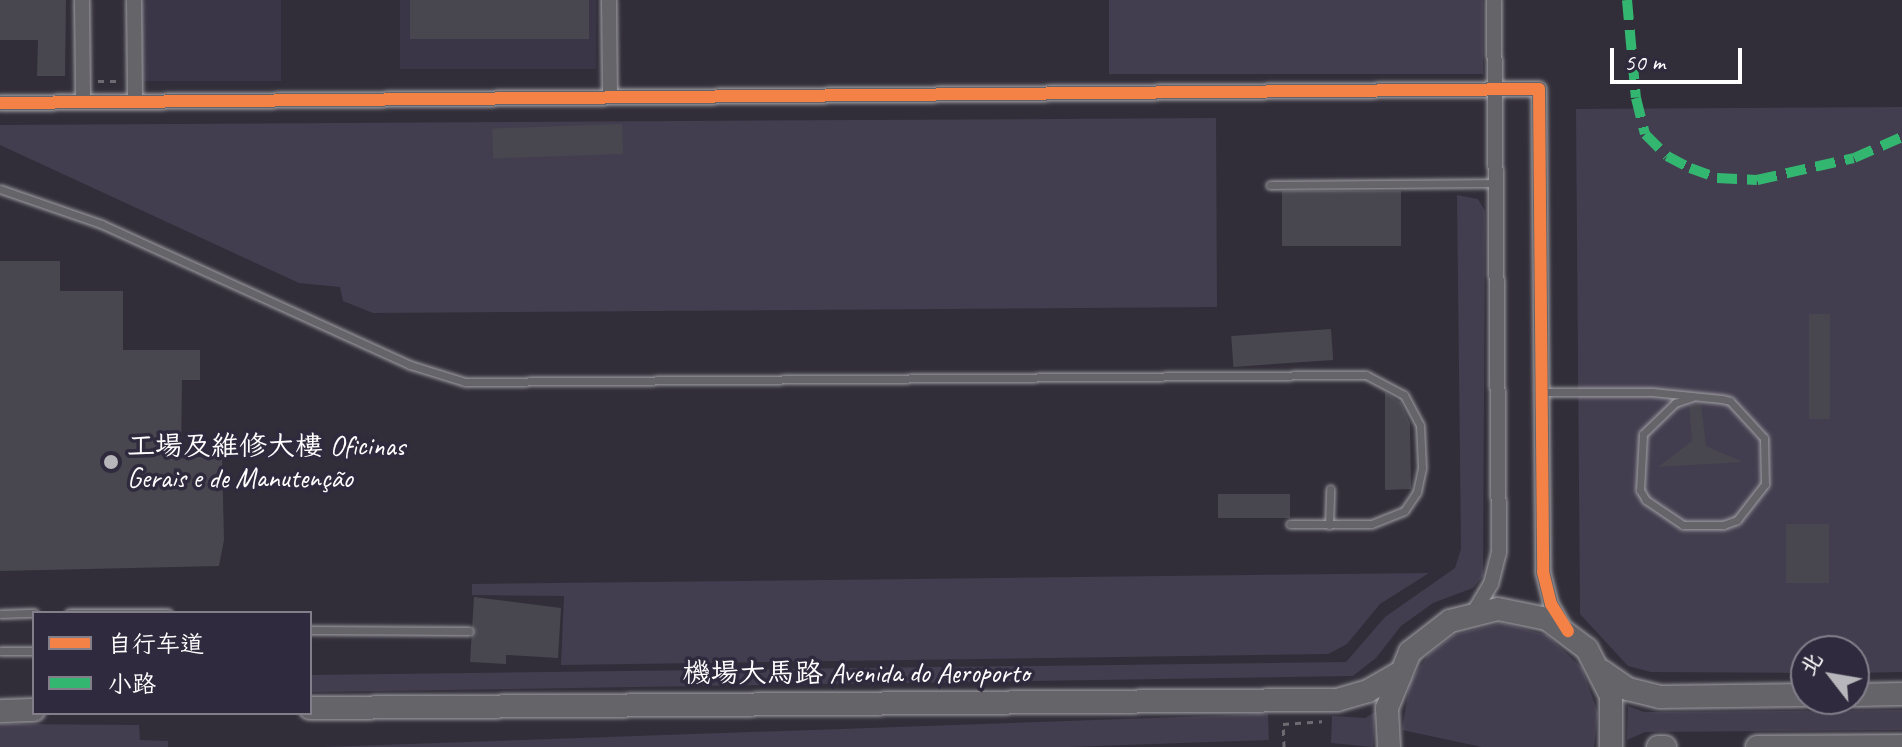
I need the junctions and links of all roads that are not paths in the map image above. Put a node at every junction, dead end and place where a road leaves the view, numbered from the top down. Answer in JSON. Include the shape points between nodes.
{"nodes":[{"id":1,"x":82,"y":0,"type":"edge"},
{"id":2,"x":134,"y":0,"type":"edge"},
{"id":3,"x":609,"y":0,"type":"edge"},
{"id":4,"x":1494,"y":0,"type":"edge"},
{"id":5,"x":1495,"y":89,"type":"junction"},
{"id":6,"x":610,"y":97,"type":"junction"},
{"id":7,"x":135,"y":101,"type":"junction"},
{"id":8,"x":83,"y":102,"type":"junction"},
{"id":9,"x":0,"y":103,"type":"edge"},
{"id":10,"x":1496,"y":183,"type":"junction"},
{"id":11,"x":1270,"y":185,"type":"dead end"},
{"id":12,"x":0,"y":189,"type":"edge"},
{"id":13,"x":1541,"y":392,"type":"junction"},
{"id":14,"x":1692,"y":397,"type":"junction"},
{"id":15,"x":1330,"y":489,"type":"dead end"},
{"id":16,"x":1290,"y":524,"type":"dead end"},
{"id":17,"x":1329,"y":525,"type":"junction"},
{"id":18,"x":1474,"y":612,"type":"junction"},
{"id":19,"x":32,"y":613,"type":"edge"},
{"id":20,"x":0,"y":614,"type":"edge"},
{"id":21,"x":312,"y":630,"type":"edge"},
{"id":22,"x":469,"y":631,"type":"dead end"},
{"id":23,"x":1568,"y":631,"type":"junction"},
{"id":24,"x":0,"y":651,"type":"edge"},
{"id":25,"x":32,"y":651,"type":"edge"},
{"id":26,"x":1602,"y":671,"type":"junction"},
{"id":27,"x":1397,"y":674,"type":"junction"},
{"id":28,"x":1902,"y":694,"type":"edge"},
{"id":29,"x":1790,"y":695,"type":"edge"},
{"id":30,"x":1870,"y":695,"type":"edge"},
{"id":31,"x":312,"y":708,"type":"edge"},
{"id":32,"x":32,"y":710,"type":"edge"},
{"id":33,"x":0,"y":711,"type":"edge"},
{"id":34,"x":1902,"y":746,"type":"edge"},
{"id":35,"x":1389,"y":747,"type":"edge"},
{"id":36,"x":1611,"y":747,"type":"edge"},
{"id":37,"x":1658,"y":747,"type":"edge"},
{"id":38,"x":1665,"y":747,"type":"edge"},
{"id":39,"x":1757,"y":747,"type":"edge"}],
"edges":[{"from":1,"to":8,"type":"street"},
{"from":2,"to":7,"type":"street"},
{"from":3,"to":6,"type":"street"},
{"from":4,"to":5,"type":"street"},
{"from":5,"to":6,"type":"street"},
{"from":5,"to":10,"type":"street"},
{"from":5,"to":13,"type":"street","via":[[1539,89]]},
{"from":6,"to":7,"type":"street"},
{"from":7,"to":8,"type":"street"},
{"from":8,"to":9,"type":"street"},
{"from":10,"to":11,"type":"lane"},
{"from":10,"to":18,"type":"street","via":[[1499,553],[1491,584]]},
{"from":12,"to":17,"type":"lane","via":[[101,224],[410,365],[465,382],[1344,375],[1380,379],[1404,395],[1417,414],[1422,468],[1417,492],[1404,511],[1383,522]]},
{"from":13,"to":14,"type":"lane"},
{"from":13,"to":23,"type":"street","via":[[1543,572],[1551,604]]},
{"from":14,"to":14,"type":"lane","via":[[1730,401],[1764,438],[1763,491],[1737,520],[1723,525],[1683,525],[1640,490],[1643,434],[1675,403]]},
{"from":15,"to":17,"type":"lane"},
{"from":16,"to":17,"type":"lane"},
{"from":18,"to":23,"type":"main road","via":[[1523,611]]},
{"from":18,"to":27,"type":"main road","via":[[1429,634]]},
{"from":19,"to":20,"type":"lane"},
{"from":21,"to":22,"type":"lane"},
{"from":23,"to":26,"type":"main road"},
{"from":24,"to":25,"type":"lane"},
{"from":26,"to":29,"type":"main road","via":[[1628,689],[1660,697]]},
{"from":26,"to":36,"type":"main road","via":[[1614,722]]},
{"from":27,"to":31,"type":"main road","name":"機場大馬路 Avenida do Aeroporto","via":[[1368,691],[1337,700]]},
{"from":27,"to":35,"type":"main road","via":[[1387,708]]},
{"from":28,"to":30,"type":"main road"},
{"from":32,"to":33,"type":"main road"},
{"from":34,"to":39,"type":"main road"},
{"from":37,"to":38,"type":"main road"}]}
